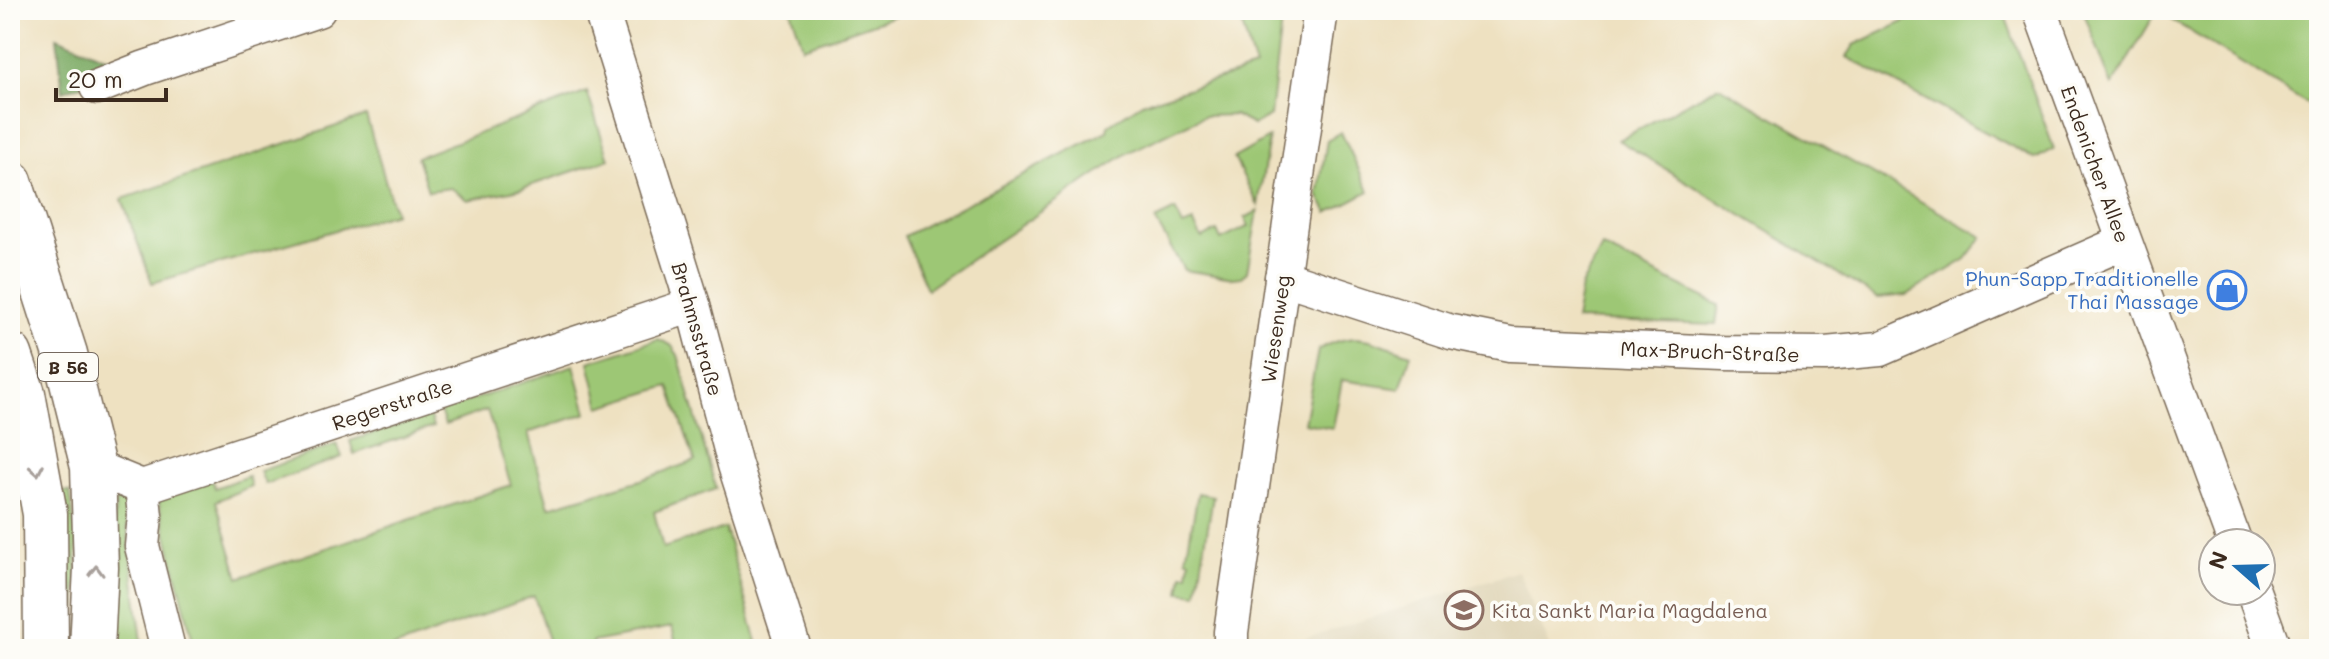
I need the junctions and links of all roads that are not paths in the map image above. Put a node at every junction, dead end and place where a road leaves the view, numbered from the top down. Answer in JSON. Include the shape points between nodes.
{"nodes":[{"id":1,"x":318,"y":10,"type":"edge"},
{"id":2,"x":601,"y":10,"type":"edge"},
{"id":3,"x":1321,"y":10,"type":"edge"},
{"id":4,"x":2040,"y":10,"type":"edge"},
{"id":5,"x":97,"y":87,"type":"dead end"},
{"id":6,"x":10,"y":182,"type":"edge"},
{"id":7,"x":2124,"y":242,"type":"junction"},
{"id":8,"x":38,"y":269,"type":"junction"},
{"id":9,"x":1282,"y":277,"type":"junction"},
{"id":10,"x":693,"y":305,"type":"junction"},
{"id":11,"x":17,"y":374,"type":"edge"},
{"id":12,"x":93,"y":467,"type":"junction"},
{"id":13,"x":142,"y":487,"type":"junction"},
{"id":14,"x":2229,"y":527,"type":"edge"},
{"id":15,"x":2259,"y":607,"type":"edge"},
{"id":16,"x":46,"y":649,"type":"edge"},
{"id":17,"x":92,"y":649,"type":"edge"},
{"id":18,"x":168,"y":649,"type":"edge"},
{"id":19,"x":794,"y":649,"type":"edge"},
{"id":20,"x":1231,"y":649,"type":"edge"},
{"id":21,"x":2274,"y":649,"type":"edge"}],
"edges":[{"from":1,"to":5,"type":"street"},
{"from":2,"to":10,"type":"street","name":"Brahmsstraße"},
{"from":3,"to":9,"type":"street","name":"Wiesenweg"},
{"from":4,"to":7,"type":"street","name":"Endenicher Allee"},
{"from":6,"to":8,"type":"main road","number":"B 56"},
{"from":7,"to":9,"type":"street","name":"Max-Bruch-Straße","via":[[1880,349],[1825,354],[1510,344],[1451,332]]},
{"from":7,"to":14,"type":"street","name":"Endenicher Allee"},
{"from":8,"to":11,"type":"main road","number":"B 56"},
{"from":8,"to":12,"type":"main road","number":"B 56"},
{"from":9,"to":20,"type":"street","name":"Wiesenweg"},
{"from":10,"to":13,"type":"street","name":"Regerstraße"},
{"from":10,"to":19,"type":"street","name":"Brahmsstraße","via":[[735,465]]},
{"from":11,"to":16,"type":"main road","number":"B 56","one_way":true,"via":[[45,514]]},
{"from":12,"to":13,"type":"street"},
{"from":17,"to":12,"type":"main road","number":"B 56","one_way":true},
{"from":13,"to":18,"type":"street","via":[[142,546]]},
{"from":15,"to":21,"type":"street"}]}
